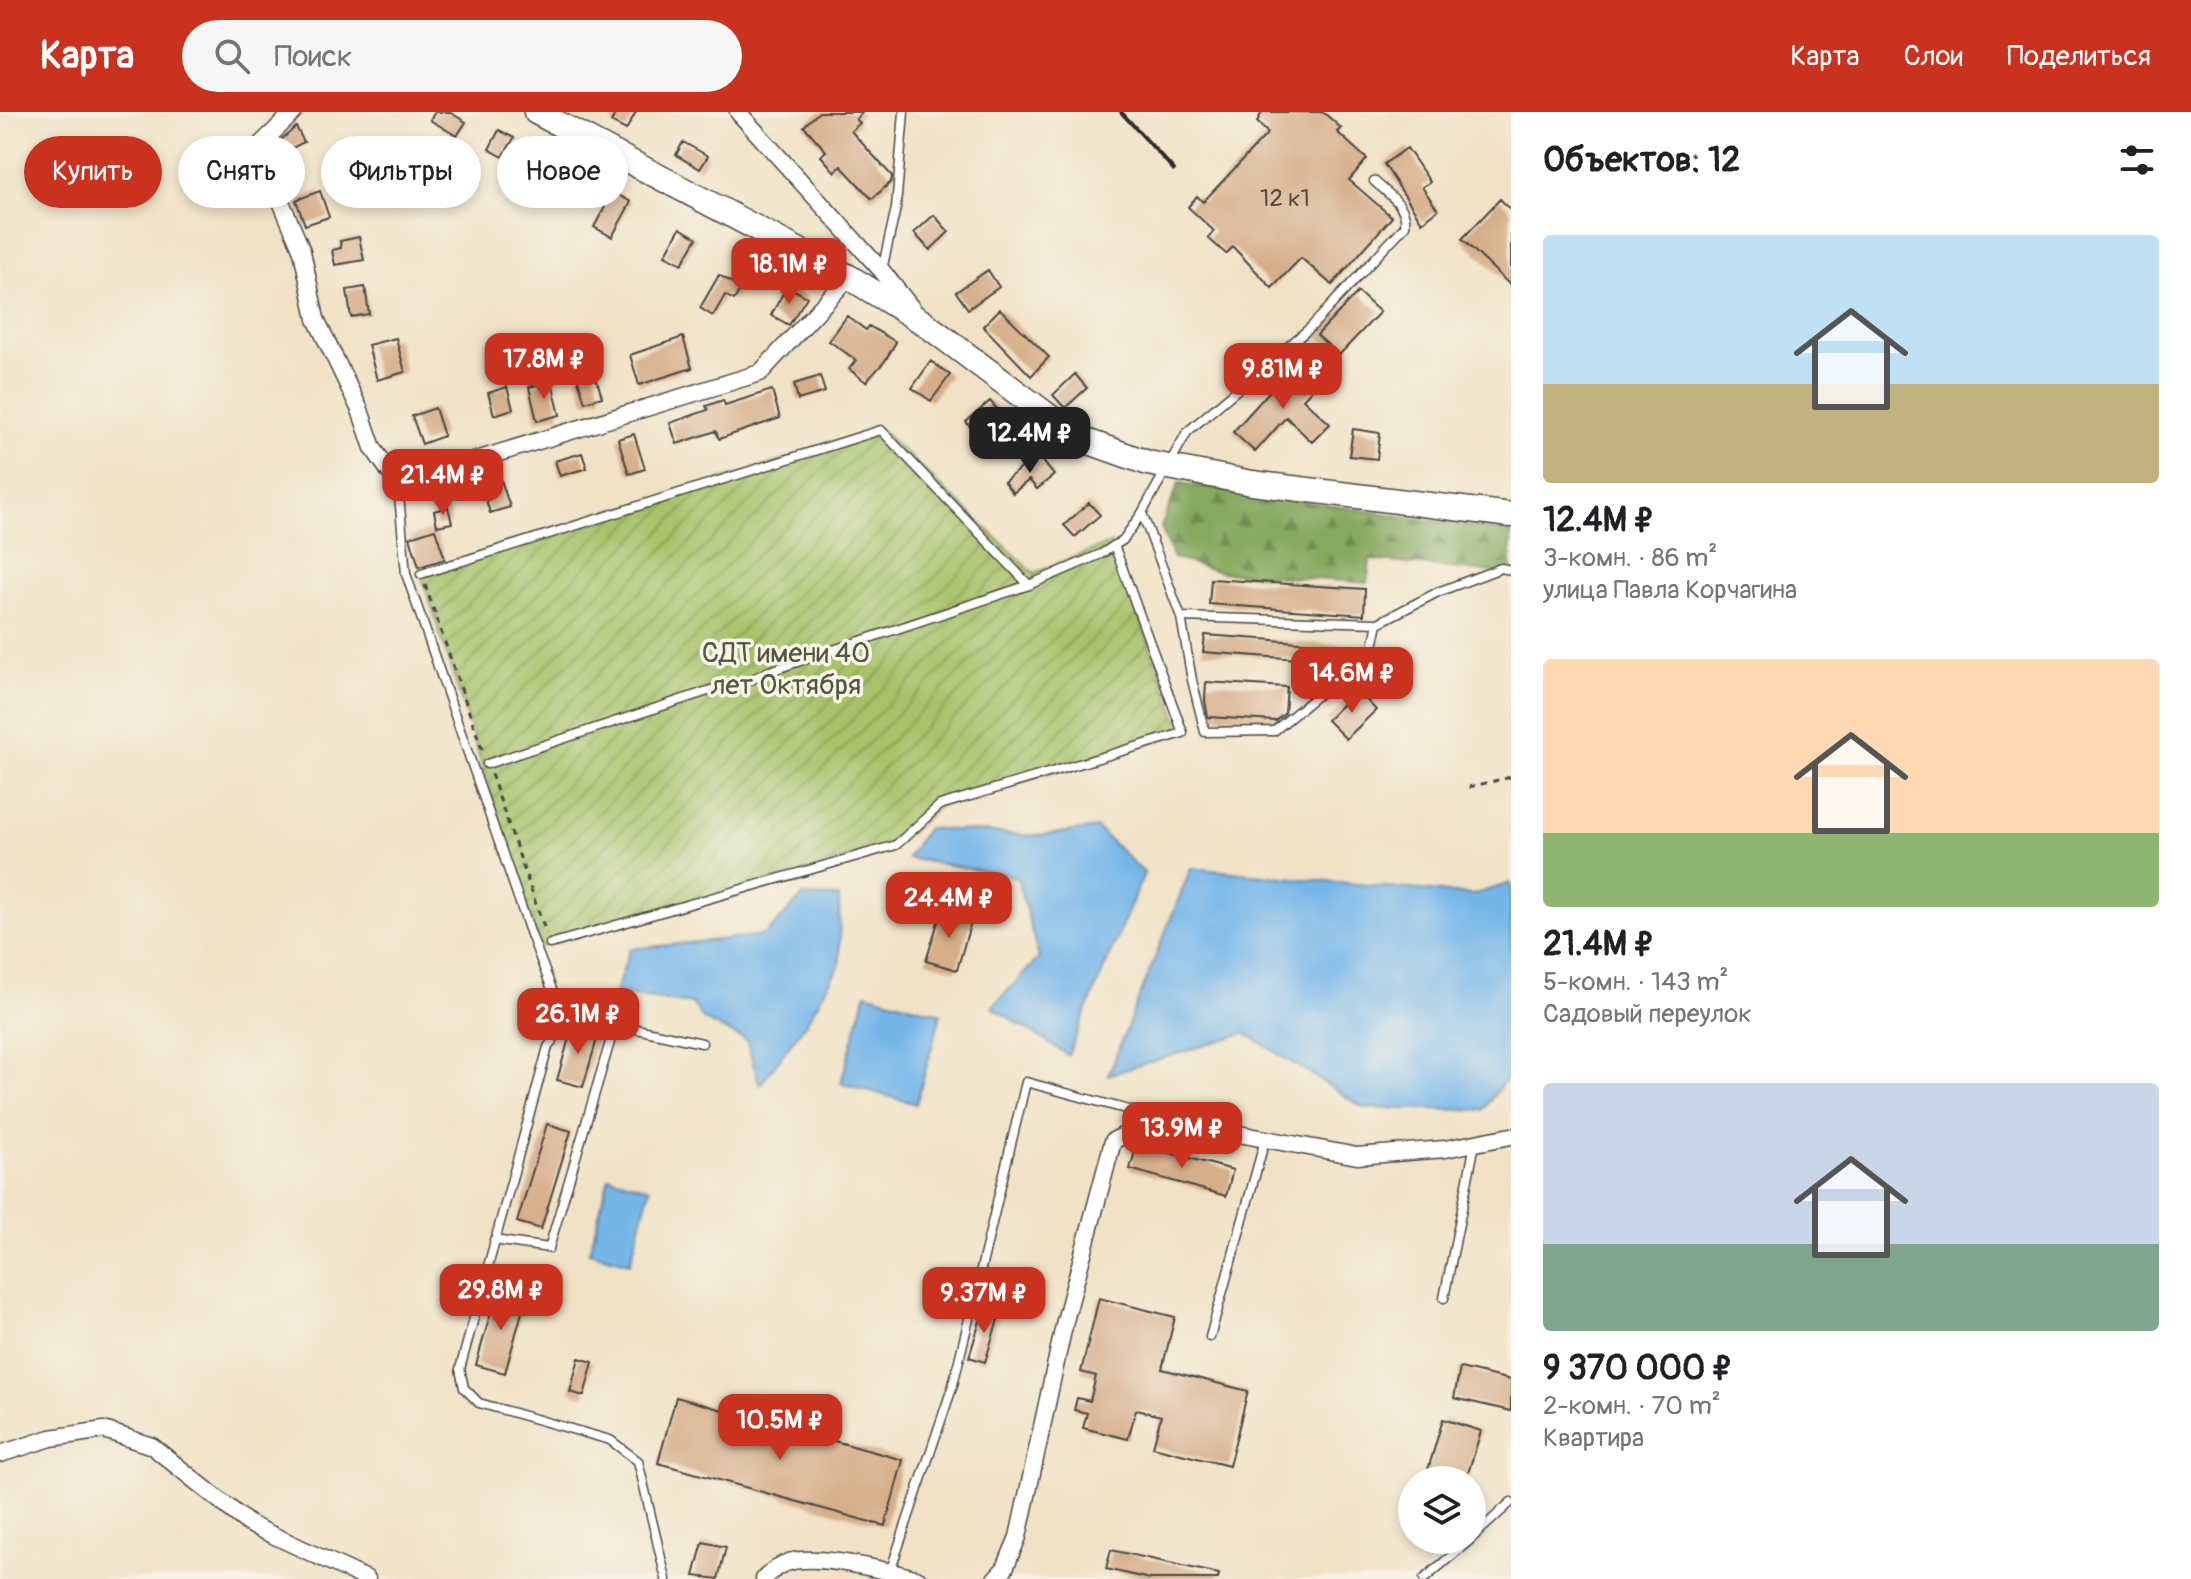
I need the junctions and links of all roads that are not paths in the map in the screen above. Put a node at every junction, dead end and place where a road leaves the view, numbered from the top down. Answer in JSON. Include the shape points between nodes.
{"nodes":[{"id":1,"x":294,"y":112,"type":"edge"},
{"id":2,"x":536,"y":112,"type":"edge"},
{"id":3,"x":738,"y":112,"type":"edge"},
{"id":4,"x":904,"y":112,"type":"edge"},
{"id":5,"x":1374,"y":181,"type":"dead end"},
{"id":6,"x":877,"y":265,"type":"junction"},
{"id":7,"x":852,"y":279,"type":"junction"},
{"id":8,"x":924,"y":323,"type":"junction"},
{"id":9,"x":1168,"y":467,"type":"junction"},
{"id":10,"x":398,"y":484,"type":"junction"},
{"id":11,"x":1142,"y":513,"type":"junction"},
{"id":12,"x":1511,"y":515,"type":"edge"},
{"id":13,"x":1114,"y":545,"type":"junction"},
{"id":14,"x":1511,"y":570,"type":"edge"},
{"id":15,"x":421,"y":574,"type":"dead end"},
{"id":16,"x":1029,"y":585,"type":"junction"},
{"id":17,"x":1181,"y":617,"type":"junction"},
{"id":18,"x":1378,"y":623,"type":"junction"},
{"id":19,"x":487,"y":764,"type":"dead end"},
{"id":20,"x":550,"y":944,"type":"dead end"},
{"id":21,"x":571,"y":1015,"type":"junction"},
{"id":22,"x":615,"y":1025,"type":"junction"},
{"id":23,"x":702,"y":1043,"type":"dead end"},
{"id":24,"x":1174,"y":1122,"type":"junction"},
{"id":25,"x":1511,"y":1136,"type":"edge"},
{"id":26,"x":1266,"y":1139,"type":"junction"},
{"id":27,"x":1475,"y":1143,"type":"junction"},
{"id":28,"x":494,"y":1240,"type":"junction"},
{"id":29,"x":1444,"y":1298,"type":"dead end"},
{"id":30,"x":1210,"y":1337,"type":"dead end"},
{"id":31,"x":0,"y":1454,"type":"edge"},
{"id":32,"x":1511,"y":1502,"type":"edge"},
{"id":33,"x":1486,"y":1525,"type":"edge"},
{"id":34,"x":1453,"y":1554,"type":"edge"},
{"id":35,"x":890,"y":1572,"type":"junction"},
{"id":36,"x":367,"y":1579,"type":"edge"},
{"id":37,"x":666,"y":1579,"type":"edge"},
{"id":38,"x":764,"y":1579,"type":"edge"},
{"id":39,"x":918,"y":1579,"type":"edge"},
{"id":40,"x":995,"y":1579,"type":"edge"},
{"id":41,"x":1424,"y":1579,"type":"edge"}],
"edges":[{"from":1,"to":10,"type":"street","via":[[260,145],[302,251],[316,319],[373,448]]},
{"from":2,"to":7,"type":"main road"},
{"from":3,"to":6,"type":"street"},
{"from":4,"to":6,"type":"lane","via":[[896,208]]},
{"from":5,"to":9,"type":"lane","via":[[1402,208],[1405,226],[1311,327],[1187,432]]},
{"from":6,"to":7,"type":"lane"},
{"from":6,"to":8,"type":"street"},
{"from":7,"to":8,"type":"main road"},
{"from":7,"to":10,"type":"street","via":[[760,373]]},
{"from":8,"to":9,"type":"main road","via":[[1078,438]]},
{"from":9,"to":11,"type":"lane"},
{"from":9,"to":12,"type":"main road","via":[[1252,483]]},
{"from":10,"to":21,"type":"lane","via":[[406,574],[534,944],[553,992]]},
{"from":11,"to":13,"type":"lane"},
{"from":11,"to":17,"type":"lane"},
{"from":13,"to":16,"type":"lane"},
{"from":13,"to":20,"type":"lane","via":[[1183,733],[940,805],[896,845]]},
{"from":14,"to":18,"type":"lane","via":[[1501,568],[1438,592]]},
{"from":15,"to":16,"type":"lane","via":[[881,430]]},
{"from":16,"to":19,"type":"lane"},
{"from":17,"to":18,"type":"lane"},
{"from":17,"to":18,"type":"lane","via":[[1205,732],[1274,731],[1325,689],[1368,671]]},
{"from":21,"to":22,"type":"lane"},
{"from":21,"to":28,"type":"lane","via":[[548,1047]]},
{"from":22,"to":23,"type":"lane"},
{"from":22,"to":28,"type":"lane","via":[[549,1248]]},
{"from":24,"to":26,"type":"street"},
{"from":24,"to":35,"type":"lane","via":[[1026,1082],[953,1385]]},
{"from":24,"to":40,"type":"street","via":[[1138,1128],[1113,1141],[1065,1321],[1018,1537]]},
{"from":25,"to":27,"type":"street"},
{"from":26,"to":27,"type":"street","via":[[1357,1156]]},
{"from":26,"to":30,"type":"lane"},
{"from":27,"to":29,"type":"lane"},
{"from":28,"to":37,"type":"lane","via":[[460,1369],[464,1388],[479,1403],[610,1440],[638,1461]]},
{"from":31,"to":36,"type":"street","via":[[51,1438],[104,1430],[152,1446],[249,1524]]},
{"from":32,"to":33,"type":"lane"},
{"from":34,"to":41,"type":"lane"},
{"from":35,"to":38,"type":"street","via":[[790,1562]]},
{"from":35,"to":39,"type":"street"}]}
